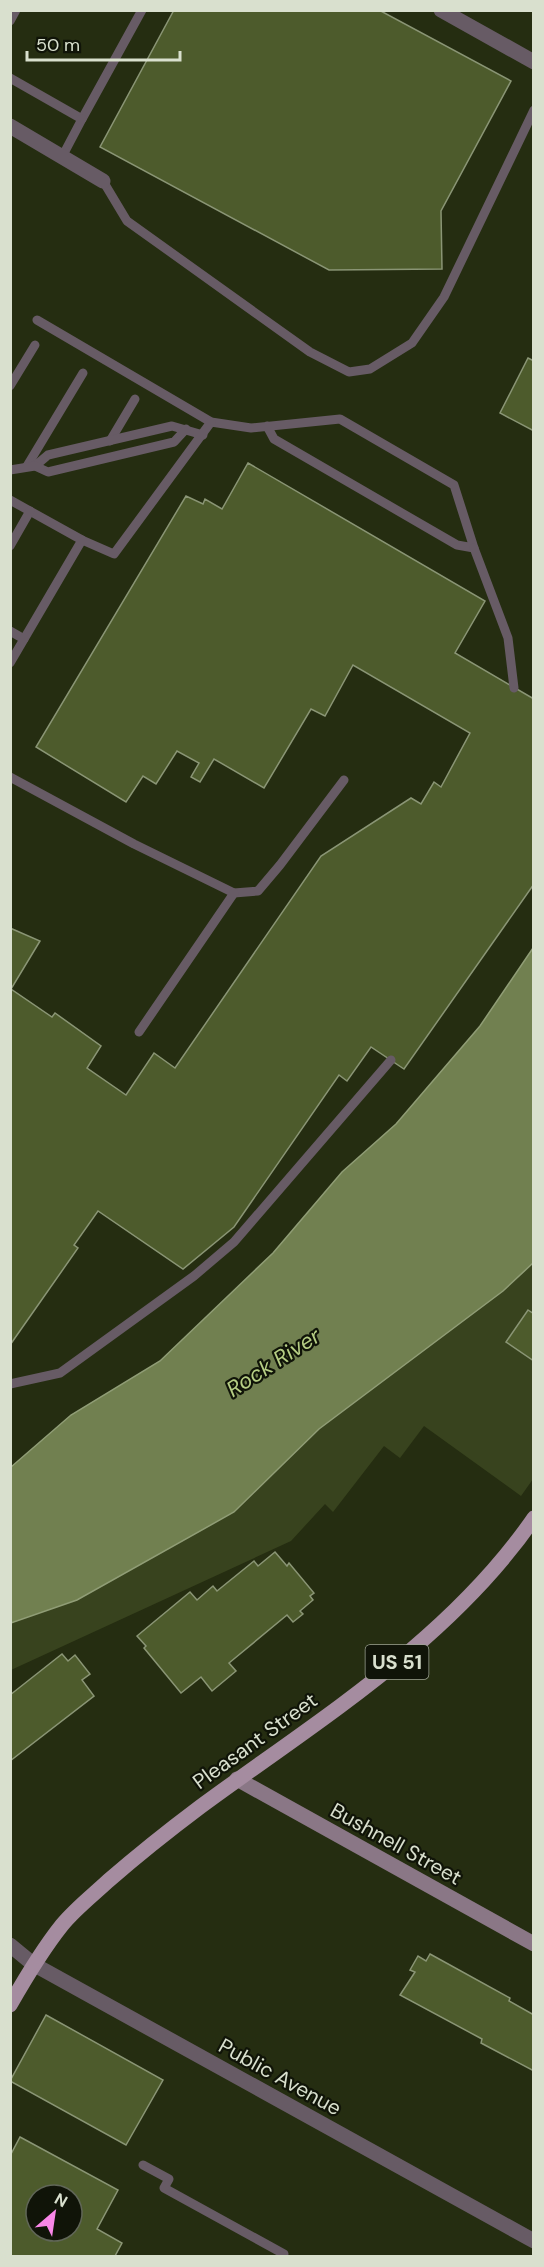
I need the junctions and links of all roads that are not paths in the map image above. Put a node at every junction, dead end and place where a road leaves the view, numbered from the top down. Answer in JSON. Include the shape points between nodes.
{"nodes":[{"id":1,"x":16,"y":10,"type":"edge"},
{"id":2,"x":142,"y":10,"type":"edge"},
{"id":3,"x":441,"y":10,"type":"edge"},
{"id":4,"x":10,"y":21,"type":"edge"},
{"id":5,"x":534,"y":62,"type":"edge"},
{"id":6,"x":10,"y":78,"type":"edge"},
{"id":7,"x":534,"y":110,"type":"edge"},
{"id":8,"x":82,"y":119,"type":"junction"},
{"id":9,"x":10,"y":126,"type":"edge"},
{"id":10,"x":62,"y":157,"type":"junction"},
{"id":11,"x":104,"y":181,"type":"joint"},
{"id":12,"x":37,"y":320,"type":"dead end"},
{"id":13,"x":35,"y":345,"type":"dead end"},
{"id":14,"x":83,"y":373,"type":"dead end"},
{"id":15,"x":10,"y":386,"type":"edge"},
{"id":16,"x":135,"y":399,"type":"dead end"},
{"id":17,"x":211,"y":422,"type":"junction"},
{"id":18,"x":267,"y":426,"type":"junction"},
{"id":19,"x":186,"y":429,"type":"junction"},
{"id":20,"x":203,"y":435,"type":"junction"},
{"id":21,"x":110,"y":441,"type":"junction"},
{"id":22,"x":75,"y":450,"type":"junction"},
{"id":23,"x":79,"y":463,"type":"junction"},
{"id":24,"x":31,"y":466,"type":"junction"},
{"id":25,"x":10,"y":470,"type":"edge"},
{"id":26,"x":10,"y":500,"type":"edge"},
{"id":27,"x":30,"y":511,"type":"junction"},
{"id":28,"x":82,"y":540,"type":"junction"},
{"id":29,"x":10,"y":546,"type":"edge"},
{"id":30,"x":474,"y":548,"type":"junction"},
{"id":31,"x":10,"y":632,"type":"edge"},
{"id":32,"x":24,"y":639,"type":"junction"},
{"id":33,"x":10,"y":663,"type":"edge"},
{"id":34,"x":514,"y":688,"type":"dead end"},
{"id":35,"x":10,"y":777,"type":"edge"},
{"id":36,"x":344,"y":780,"type":"dead end"},
{"id":37,"x":234,"y":893,"type":"junction"},
{"id":38,"x":139,"y":1032,"type":"dead end"},
{"id":39,"x":391,"y":1060,"type":"dead end"},
{"id":40,"x":10,"y":1384,"type":"edge"},
{"id":41,"x":534,"y":1518,"type":"edge"},
{"id":42,"x":237,"y":1779,"type":"junction"},
{"id":43,"x":534,"y":1944,"type":"edge"},
{"id":44,"x":10,"y":1945,"type":"edge"},
{"id":45,"x":33,"y":1964,"type":"junction"},
{"id":46,"x":10,"y":2005,"type":"edge"},
{"id":47,"x":143,"y":2165,"type":"dead end"},
{"id":48,"x":534,"y":2241,"type":"edge"},
{"id":49,"x":284,"y":2254,"type":"dead end"}],
"edges":[{"from":1,"to":4,"type":"lane"},
{"from":2,"to":8,"type":"lane"},
{"from":3,"to":5,"type":"street"},
{"from":6,"to":8,"type":"lane"},
{"from":7,"to":11,"type":"lane","via":[[444,297],[412,343],[370,369],[349,372],[300,345],[127,221]]},
{"from":8,"to":10,"type":"lane"},
{"from":9,"to":10,"type":"street"},
{"from":10,"to":11,"type":"street"},
{"from":12,"to":17,"type":"lane"},
{"from":13,"to":15,"type":"lane"},
{"from":14,"to":24,"type":"lane"},
{"from":16,"to":21,"type":"lane"},
{"from":17,"to":18,"type":"lane","via":[[251,428]]},
{"from":17,"to":20,"type":"lane"},
{"from":18,"to":30,"type":"lane","via":[[274,439],[457,545]]},
{"from":18,"to":30,"type":"lane","via":[[340,419],[454,485]]},
{"from":19,"to":20,"type":"lane"},
{"from":19,"to":21,"type":"lane","via":[[172,426]]},
{"from":19,"to":23,"type":"lane","via":[[174,442]]},
{"from":20,"to":28,"type":"lane","via":[[114,554]]},
{"from":21,"to":22,"type":"lane"},
{"from":22,"to":23,"type":"lane"},
{"from":22,"to":24,"type":"lane","via":[[48,455]]},
{"from":23,"to":24,"type":"lane","via":[[48,472]]},
{"from":24,"to":25,"type":"lane"},
{"from":26,"to":27,"type":"lane"},
{"from":27,"to":28,"type":"lane"},
{"from":27,"to":29,"type":"lane"},
{"from":28,"to":32,"type":"lane"},
{"from":30,"to":34,"type":"lane","via":[[508,638]]},
{"from":31,"to":32,"type":"lane"},
{"from":32,"to":33,"type":"lane"},
{"from":35,"to":37,"type":"lane"},
{"from":36,"to":37,"type":"lane","via":[[258,891]]},
{"from":37,"to":38,"type":"lane"},
{"from":39,"to":40,"type":"lane","via":[[234,1242],[194,1276],[60,1373]]},
{"from":41,"to":42,"type":"main road","name":"Pleasant Street","number":"US 51","via":[[464,1603],[404,1657]]},
{"from":42,"to":43,"type":"street","name":"Bushnell Street"},
{"from":42,"to":45,"type":"main road","name":"Pleasant Street","number":"US 51","via":[[154,1841],[97,1891],[64,1923]]},
{"from":44,"to":45,"type":"street","name":"Public Avenue"},
{"from":45,"to":46,"type":"main road","name":"Pleasant Street","number":"US 51"},
{"from":45,"to":48,"type":"street","name":"Public Avenue"},
{"from":47,"to":49,"type":"lane","via":[[169,2179],[164,2188]]}]}
